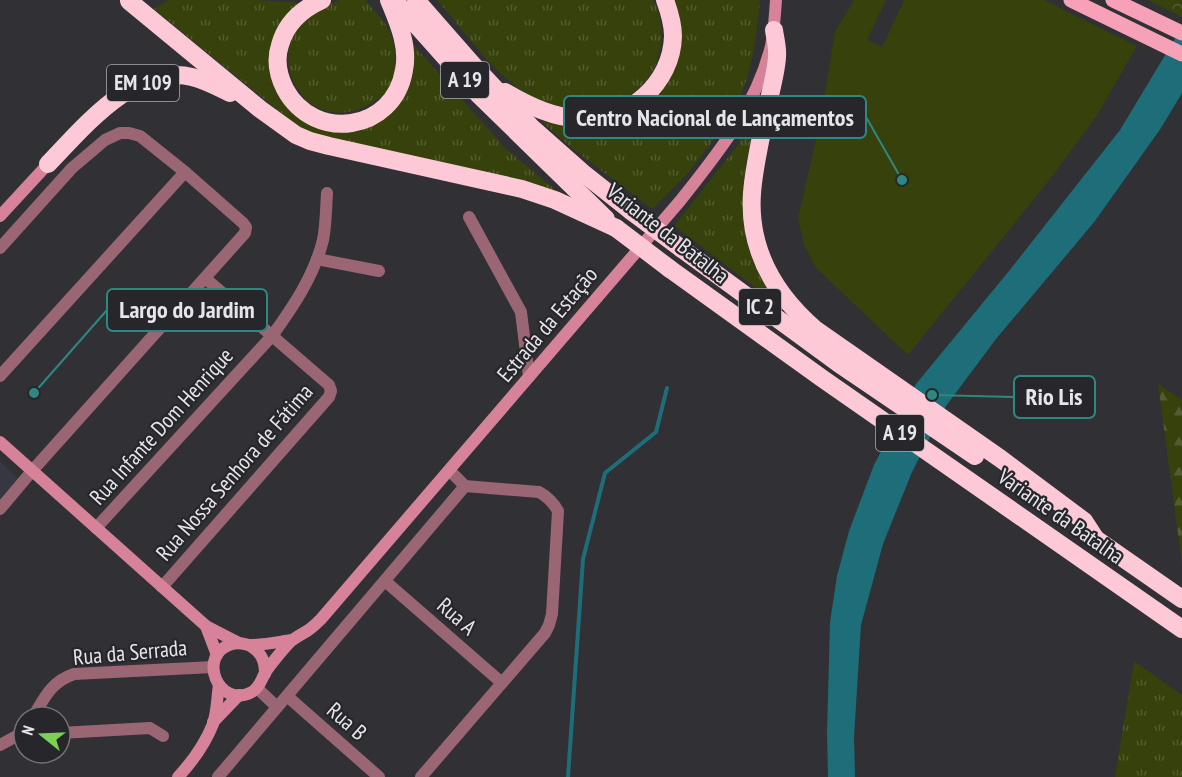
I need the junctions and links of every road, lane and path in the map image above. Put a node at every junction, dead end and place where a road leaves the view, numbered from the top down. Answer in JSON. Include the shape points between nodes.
{"nodes":[{"id":1,"x":129,"y":0,"type":"edge"},
{"id":2,"x":322,"y":0,"type":"edge"},
{"id":3,"x":389,"y":0,"type":"edge"},
{"id":4,"x":394,"y":0,"type":"edge"},
{"id":5,"x":664,"y":0,"type":"edge"},
{"id":6,"x":776,"y":0,"type":"edge"},
{"id":7,"x":1071,"y":0,"type":"edge"},
{"id":8,"x":1113,"y":0,"type":"edge"},
{"id":9,"x":412,"y":8,"type":"edge"},
{"id":10,"x":774,"y":30,"type":"junction"},
{"id":11,"x":1182,"y":33,"type":"edge"},
{"id":12,"x":1182,"y":54,"type":"edge"},
{"id":13,"x":490,"y":84,"type":"junction"},
{"id":14,"x":260,"y":109,"type":"junction"},
{"id":15,"x":48,"y":164,"type":"joint"},
{"id":16,"x":185,"y":172,"type":"junction"},
{"id":17,"x":327,"y":193,"type":"dead end"},
{"id":18,"x":0,"y":216,"type":"edge"},
{"id":19,"x":469,"y":217,"type":"dead end"},
{"id":20,"x":616,"y":228,"type":"junction"},
{"id":21,"x":0,"y":248,"type":"edge"},
{"id":22,"x":317,"y":259,"type":"junction"},
{"id":23,"x":380,"y":271,"type":"dead end"},
{"id":24,"x":206,"y":278,"type":"junction"},
{"id":25,"x":272,"y":336,"type":"junction"},
{"id":26,"x":842,"y":357,"type":"junction"},
{"id":27,"x":0,"y":376,"type":"edge"},
{"id":28,"x":529,"y":377,"type":"junction"},
{"id":29,"x":0,"y":442,"type":"edge"},
{"id":30,"x":32,"y":471,"type":"junction"},
{"id":31,"x":450,"y":471,"type":"junction"},
{"id":32,"x":465,"y":486,"type":"junction"},
{"id":33,"x":0,"y":509,"type":"edge"},
{"id":34,"x":96,"y":528,"type":"junction"},
{"id":35,"x":384,"y":581,"type":"junction"},
{"id":36,"x":162,"y":587,"type":"junction"},
{"id":37,"x":1182,"y":599,"type":"edge"},
{"id":38,"x":206,"y":626,"type":"junction"},
{"id":39,"x":1182,"y":629,"type":"edge"},
{"id":40,"x":292,"y":640,"type":"junction"},
{"id":41,"x":244,"y":644,"type":"junction"},
{"id":42,"x":215,"y":661,"type":"junction"},
{"id":43,"x":265,"y":674,"type":"junction"},
{"id":44,"x":502,"y":683,"type":"junction"},
{"id":45,"x":219,"y":685,"type":"junction"},
{"id":46,"x":256,"y":688,"type":"junction"},
{"id":47,"x":239,"y":695,"type":"junction"},
{"id":48,"x":287,"y":696,"type":"junction"},
{"id":49,"x":40,"y":705,"type":"edge"},
{"id":50,"x":277,"y":707,"type":"junction"},
{"id":51,"x":213,"y":722,"type":"junction"},
{"id":52,"x":72,"y":733,"type":"edge"},
{"id":53,"x":164,"y":736,"type":"dead end"},
{"id":54,"x":178,"y":777,"type":"edge"},
{"id":55,"x":218,"y":777,"type":"edge"},
{"id":56,"x":379,"y":777,"type":"edge"},
{"id":57,"x":421,"y":777,"type":"edge"}],
"edges":[{"from":1,"to":14,"type":"highway"},
{"from":2,"to":3,"type":"highway","via":[[290,23],[278,51],[277,68],[289,96],[300,107],[312,117],[340,124],[369,119],[382,111],[400,86],[405,55],[399,22]]},
{"from":4,"to":9,"type":"highway","name":"Variante da Batalha","number":"A 19"},
{"from":5,"to":13,"type":"highway","via":[[673,36],[669,57],[650,92],[621,112],[584,119],[564,117],[541,111]]},
{"from":6,"to":10,"type":"main road","name":"Estrada da Estação"},
{"from":7,"to":12,"type":"main road"},
{"from":8,"to":11,"type":"main road"},
{"from":9,"to":13,"type":"highway","number":"IC 2","via":[[434,21]]},
{"from":9,"to":20,"type":"highway","name":"Variante da Batalha","number":"A 19","via":[[493,109]]},
{"from":10,"to":26,"type":"highway","via":[[778,56],[752,192],[757,248],[786,301]]},
{"from":10,"to":28,"type":"main road","name":"Estrada da Estação","via":[[750,100],[722,149]]},
{"from":13,"to":26,"type":"highway","number":"IC 2","bridge":true,"via":[[531,127],[631,211]]},
{"from":14,"to":15,"type":"highway","number":"EM 109","via":[[190,76],[159,78],[118,96]]},
{"from":14,"to":20,"type":"highway","via":[[310,141],[522,189]]},
{"from":15,"to":18,"type":"main road","number":"EM 109"},
{"from":16,"to":21,"type":"street","via":[[140,136],[120,134],[105,140],[72,168]]},
{"from":16,"to":24,"type":"street","via":[[246,227]]},
{"from":16,"to":27,"type":"street"},
{"from":17,"to":22,"type":"street","name":"Rua Infante Dom Henrique"},
{"from":19,"to":28,"type":"street","via":[[521,312]]},
{"from":20,"to":39,"type":"highway","name":"Variante da Batalha","number":"A 19","bridge":true,"via":[[823,379]]},
{"from":22,"to":23,"type":"street"},
{"from":22,"to":25,"type":"street","name":"Rua Infante Dom Henrique","via":[[294,306]]},
{"from":24,"to":25,"type":"street","name":"Rua Nossa Senhora de Fátima"},
{"from":24,"to":30,"type":"street"},
{"from":25,"to":34,"type":"street","name":"Rua Infante Dom Henrique"},
{"from":25,"to":36,"type":"street","name":"Rua Nossa Senhora de Fátima","via":[[329,385],[329,397]]},
{"from":26,"to":37,"type":"highway","name":"Variante da Batalha","number":"A 19"},
{"from":28,"to":31,"type":"main road","name":"Estrada da Estação"},
{"from":29,"to":30,"type":"main road"},
{"from":30,"to":33,"type":"street"},
{"from":30,"to":34,"type":"main road"},
{"from":31,"to":32,"type":"street"},
{"from":31,"to":40,"type":"main road","name":"Estrada da Estação","via":[[321,619]]},
{"from":32,"to":35,"type":"street"},
{"from":32,"to":44,"type":"street","via":[[538,492],[554,503],[558,511],[549,625]]},
{"from":34,"to":36,"type":"main road"},
{"from":35,"to":44,"type":"street","name":"Rua A"},
{"from":35,"to":48,"type":"street"},
{"from":36,"to":38,"type":"main road"},
{"from":38,"to":41,"type":"main road"},
{"from":38,"to":42,"type":"main road"},
{"from":40,"to":41,"type":"main road","name":"Estrada da Estação"},
{"from":40,"to":43,"type":"main road","name":"Estrada da Estação"},
{"from":41,"to":42,"type":"main road","name":"Estrada da Estação","via":[[226,646]]},
{"from":41,"to":43,"type":"main road","via":[[262,656]]},
{"from":42,"to":45,"type":"main road","via":[[214,677]]},
{"from":42,"to":49,"type":"street","name":"Rua da Serrada","via":[[74,674],[57,682]]},
{"from":43,"to":46,"type":"main road","name":"Estrada da Estação"},
{"from":44,"to":57,"type":"street"},
{"from":45,"to":47,"type":"main road","via":[[224,691]]},
{"from":45,"to":51,"type":"main road"},
{"from":46,"to":47,"type":"main road"},
{"from":46,"to":50,"type":"street"},
{"from":47,"to":51,"type":"main road"},
{"from":48,"to":50,"type":"street"},
{"from":48,"to":56,"type":"street","name":"Rua B"},
{"from":50,"to":55,"type":"street"},
{"from":51,"to":54,"type":"main road","via":[[202,747]]},
{"from":52,"to":53,"type":"street","via":[[150,728]]}]}
